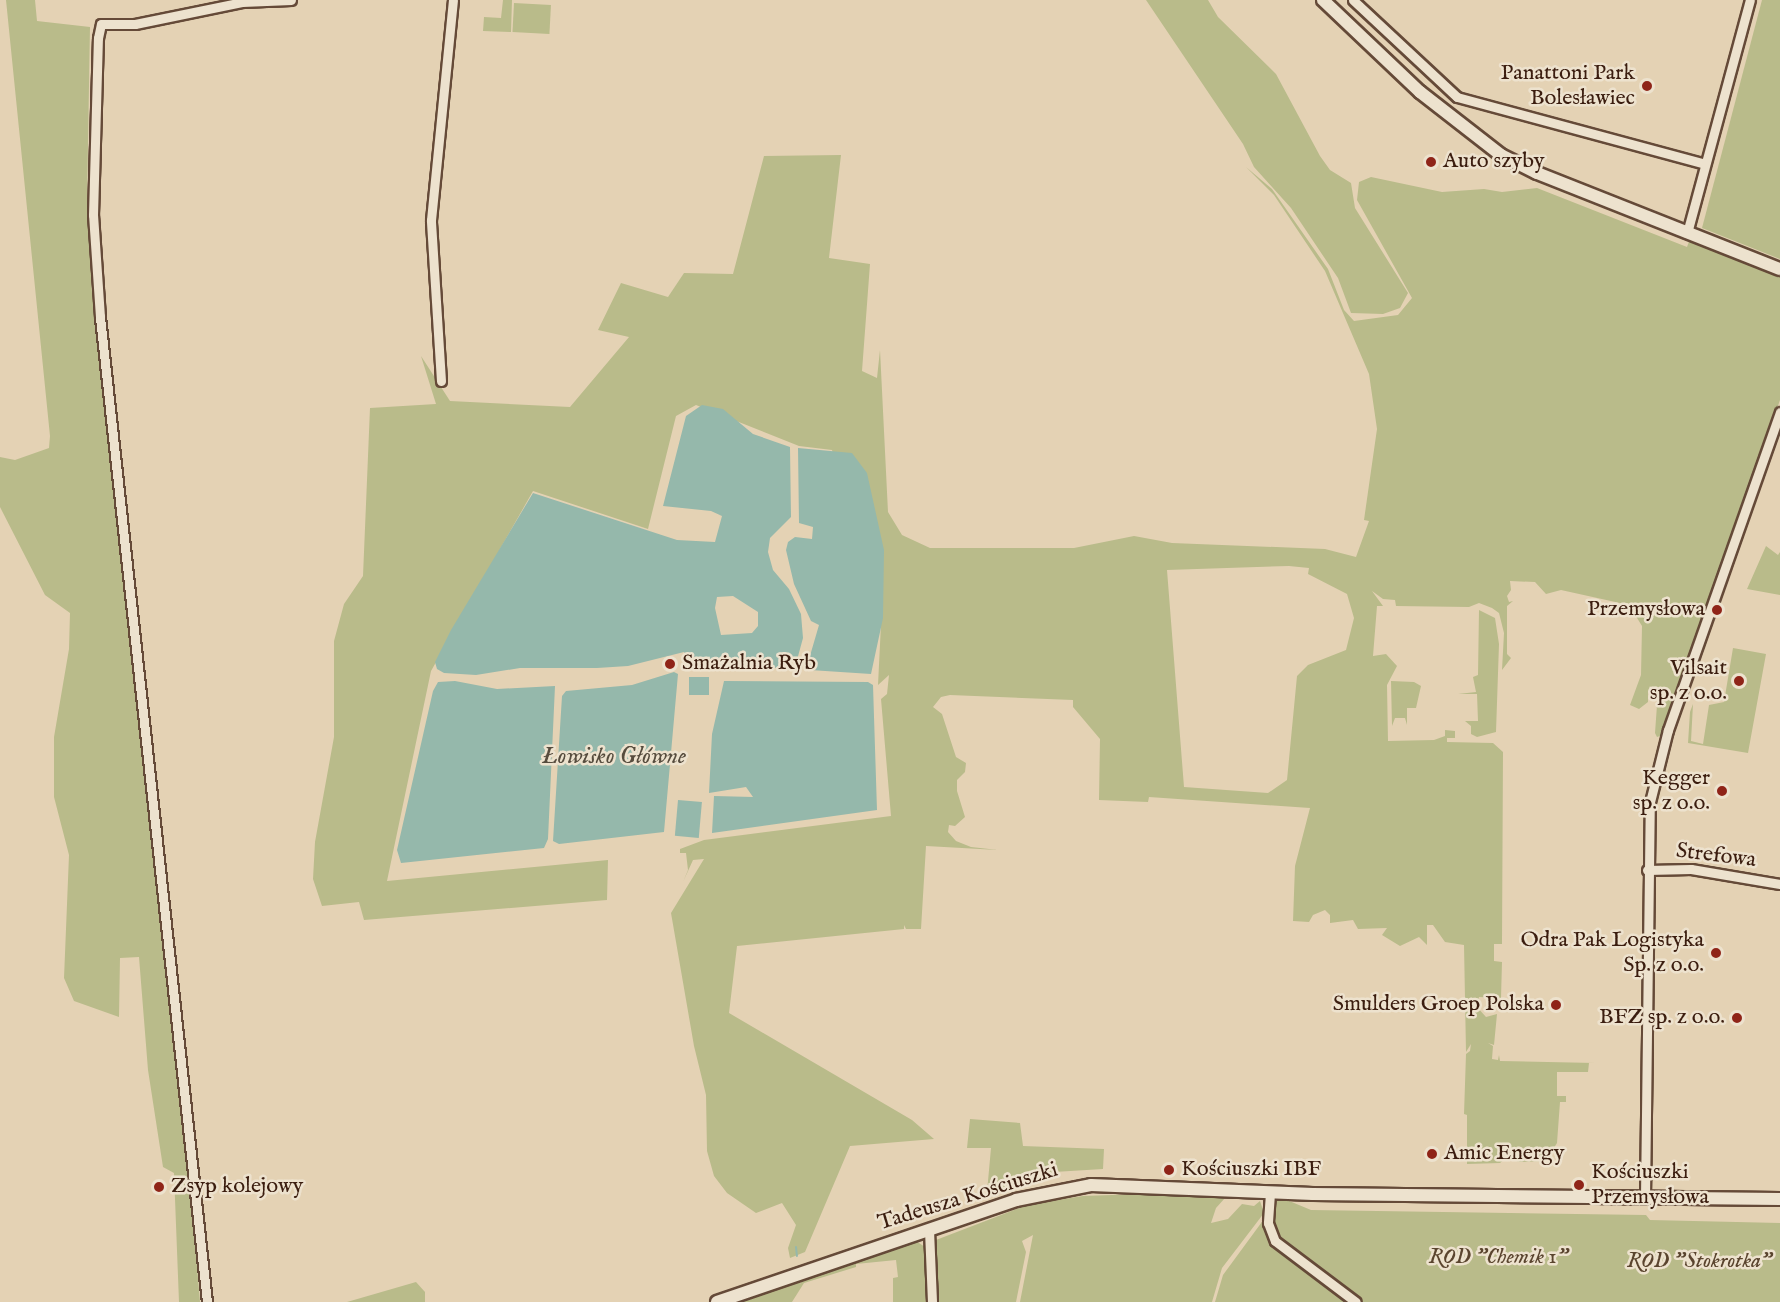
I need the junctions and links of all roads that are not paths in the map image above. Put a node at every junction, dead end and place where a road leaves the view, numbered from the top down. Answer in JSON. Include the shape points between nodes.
{"nodes":[{"id":1,"x":291,"y":0,"type":"edge"},
{"id":2,"x":453,"y":0,"type":"edge"},
{"id":3,"x":1323,"y":0,"type":"edge"},
{"id":4,"x":1353,"y":0,"type":"edge"},
{"id":5,"x":1750,"y":0,"type":"edge"},
{"id":6,"x":1706,"y":164,"type":"junction"},
{"id":7,"x":1687,"y":233,"type":"junction"},
{"id":8,"x":1780,"y":269,"type":"edge"},
{"id":9,"x":441,"y":381,"type":"dead end"},
{"id":10,"x":1780,"y":412,"type":"edge"},
{"id":11,"x":1647,"y":870,"type":"junction"},
{"id":12,"x":1780,"y":884,"type":"edge"},
{"id":13,"x":1270,"y":1193,"type":"junction"},
{"id":14,"x":1645,"y":1197,"type":"junction"},
{"id":15,"x":1780,"y":1199,"type":"edge"},
{"id":16,"x":928,"y":1230,"type":"junction"},
{"id":17,"x":207,"y":1302,"type":"edge"},
{"id":18,"x":717,"y":1302,"type":"edge"},
{"id":19,"x":932,"y":1302,"type":"edge"},
{"id":20,"x":1356,"y":1302,"type":"edge"}],
"edges":[{"from":1,"to":17,"type":"street","via":[[242,2],[135,24],[100,24],[98,38],[93,215],[100,317]]},
{"from":2,"to":9,"type":"street","via":[[431,220]]},
{"from":3,"to":7,"type":"main road","via":[[1420,92],[1501,155],[1533,172]]},
{"from":4,"to":6,"type":"street","via":[[1457,97]]},
{"from":5,"to":6,"type":"street"},
{"from":6,"to":7,"type":"street"},
{"from":7,"to":8,"type":"main road"},
{"from":10,"to":11,"type":"street","via":[[1659,759],[1650,802]]},
{"from":11,"to":12,"type":"street","name":"Strefowa","via":[[1690,869]]},
{"from":11,"to":14,"type":"street"},
{"from":13,"to":14,"type":"main road","name":"Tadeusza Kościuszki"},
{"from":13,"to":16,"type":"main road","name":"Tadeusza Kościuszki","via":[[1091,1185],[1016,1200]]},
{"from":13,"to":20,"type":"street","via":[[1268,1223],[1275,1241]]},
{"from":14,"to":15,"type":"main road","name":"Tadeusza Kościuszki"},
{"from":16,"to":18,"type":"main road","name":"Tadeusza Kościuszki"},
{"from":16,"to":19,"type":"street"}]}
